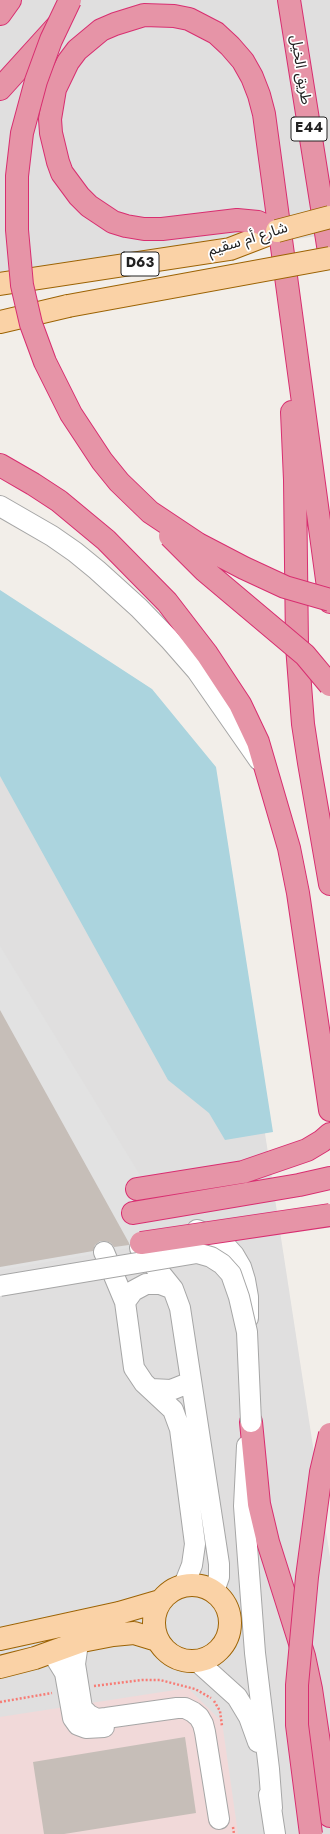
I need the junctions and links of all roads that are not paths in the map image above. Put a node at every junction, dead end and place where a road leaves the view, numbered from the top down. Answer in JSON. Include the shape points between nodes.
{"nodes":[{"id":1,"x":10,"y":0,"type":"edge"},
{"id":2,"x":70,"y":0,"type":"edge"},
{"id":3,"x":81,"y":0,"type":"edge"},
{"id":4,"x":289,"y":0,"type":"edge"},
{"id":5,"x":0,"y":14,"type":"edge"},
{"id":6,"x":8,"y":76,"type":"edge"},
{"id":7,"x":0,"y":89,"type":"edge"},
{"id":8,"x":330,"y":217,"type":"edge"},
{"id":9,"x":277,"y":230,"type":"junction"},
{"id":10,"x":330,"y":258,"type":"edge"},
{"id":11,"x":0,"y":284,"type":"edge"},
{"id":12,"x":292,"y":319,"type":"junction"},
{"id":13,"x":0,"y":322,"type":"edge"},
{"id":14,"x":0,"y":465,"type":"edge"},
{"id":15,"x":0,"y":506,"type":"edge"},
{"id":16,"x":150,"y":512,"type":"junction"},
{"id":17,"x":330,"y":601,"type":"edge"},
{"id":18,"x":330,"y":685,"type":"edge"},
{"id":19,"x":268,"y":774,"type":"junction"},
{"id":20,"x":330,"y":884,"type":"edge"},
{"id":21,"x":330,"y":1110,"type":"edge"},
{"id":22,"x":330,"y":1134,"type":"edge"},
{"id":23,"x":330,"y":1178,"type":"edge"},
{"id":24,"x":137,"y":1189,"type":"dead end"},
{"id":25,"x":133,"y":1213,"type":"dead end"},
{"id":26,"x":330,"y":1215,"type":"edge"},
{"id":27,"x":140,"y":1241,"type":"junction"},
{"id":28,"x":104,"y":1252,"type":"dead end"},
{"id":29,"x":0,"y":1286,"type":"edge"},
{"id":30,"x":173,"y":1289,"type":"junction"},
{"id":31,"x":125,"y":1302,"type":"junction"},
{"id":32,"x":246,"y":1332,"type":"junction"},
{"id":33,"x":191,"y":1382,"type":"junction"},
{"id":34,"x":151,"y":1389,"type":"junction"},
{"id":35,"x":251,"y":1422,"type":"junction"},
{"id":36,"x":330,"y":1434,"type":"edge"},
{"id":37,"x":184,"y":1585,"type":"junction"},
{"id":38,"x":214,"y":1591,"type":"junction"},
{"id":39,"x":160,"y":1601,"type":"junction"},
{"id":40,"x":0,"y":1639,"type":"edge"},
{"id":41,"x":157,"y":1640,"type":"junction"},
{"id":42,"x":82,"y":1641,"type":"junction"},
{"id":43,"x":52,"y":1652,"type":"junction"},
{"id":44,"x":197,"y":1661,"type":"junction"},
{"id":45,"x":0,"y":1667,"type":"edge"},
{"id":46,"x":272,"y":1808,"type":"junction"},
{"id":47,"x":330,"y":1816,"type":"edge"},
{"id":48,"x":275,"y":1834,"type":"edge"},
{"id":49,"x":311,"y":1834,"type":"edge"}],
"edges":[{"from":1,"to":5,"type":"highway"},
{"from":2,"to":16,"type":"highway","bridge":true,"via":[[42,62],[22,133],[17,176],[17,230],[22,285],[42,356],[71,414],[102,461],[119,482]]},
{"from":3,"to":6,"type":"highway"},
{"from":4,"to":10,"type":"highway","name":"طريق الخيل","number":"E44"},
{"from":6,"to":7,"type":"highway"},
{"from":8,"to":9,"type":"main road","name":"شارع أم سقيم","number":"D63","bridge":true},
{"from":9,"to":11,"type":"main road","name":"شارع أم سقيم","number":"D63","via":[[230,249]]},
{"from":9,"to":12,"type":"highway","via":[[258,222],[242,220],[144,229],[113,222],[89,206],[62,173],[51,133],[50,119],[55,89],[77,50],[101,30],[144,15],[159,14],[189,19],[203,25],[216,33],[243,61],[257,89],[264,114]]},
{"from":10,"to":13,"type":"main road","name":"شارع أم سقيم","number":"D63","bridge":true,"via":[[68,306]]},
{"from":12,"to":17,"type":"highway"},
{"from":12,"to":20,"type":"highway","via":[[289,351],[295,480],[297,646],[308,763]]},
{"from":14,"to":19,"type":"highway","via":[[58,501],[106,540],[167,602],[207,654],[240,704],[258,742]]},
{"from":15,"to":19,"type":"street","via":[[75,552],[108,579],[160,629],[206,683]]},
{"from":16,"to":17,"type":"highway","bridge":true,"via":[[198,544],[244,568],[285,587]]},
{"from":16,"to":18,"type":"highway","bridge":true,"via":[[190,556],[292,644]]},
{"from":19,"to":21,"type":"highway","via":[[288,842],[298,892]]},
{"from":22,"to":24,"type":"highway","via":[[307,1150],[243,1172]]},
{"from":23,"to":25,"type":"highway"},
{"from":26,"to":27,"type":"highway","bridge":true},
{"from":27,"to":30,"type":"street"},
{"from":27,"to":32,"type":"street","bridge":true,"via":[[189,1229],[214,1237],[225,1245],[234,1255],[246,1280],[249,1309]]},
{"from":28,"to":31,"type":"street"},
{"from":29,"to":32,"type":"street","bridge":true,"via":[[198,1254],[222,1264],[230,1274],[239,1297]]},
{"from":30,"to":31,"type":"street","via":[[160,1284],[146,1284],[133,1291]]},
{"from":30,"to":33,"type":"street","via":[[180,1308]]},
{"from":31,"to":34,"type":"street","via":[[134,1368],[144,1384]]},
{"from":32,"to":35,"type":"street","bridge":true},
{"from":33,"to":34,"type":"street","via":[[172,1390]]},
{"from":33,"to":38,"type":"street","via":[[219,1564],[219,1577]]},
{"from":34,"to":37,"type":"street","via":[[173,1410],[180,1429],[195,1544],[192,1565]]},
{"from":35,"to":46,"type":"street","via":[[246,1451],[244,1506],[255,1653]]},
{"from":35,"to":47,"type":"highway","via":[[259,1504],[268,1542],[304,1656]]},
{"from":36,"to":49,"type":"highway","bridge":true,"via":[[321,1472],[307,1577],[297,1685],[297,1725]]},
{"from":37,"to":38,"type":"main road","via":[[195,1584]]},
{"from":37,"to":39,"type":"main road","via":[[171,1590]]},
{"from":38,"to":44,"type":"main road","via":[[229,1612],[227,1638],[220,1649],[209,1657]]},
{"from":39,"to":40,"type":"main road","via":[[119,1613]]},
{"from":39,"to":41,"type":"main road","via":[[153,1624]]},
{"from":41,"to":42,"type":"main road","via":[[145,1635],[124,1633]]},
{"from":41,"to":44,"type":"main road","via":[[167,1652],[181,1660]]},
{"from":42,"to":43,"type":"main road"},
{"from":42,"to":43,"type":"street","via":[[77,1650],[76,1664],[82,1708],[88,1715],[97,1719],[185,1708],[199,1717],[205,1732],[214,1820],[197,1734],[190,1720],[184,1716],[176,1716],[94,1728],[78,1725],[73,1718],[64,1673]]},
{"from":43,"to":45,"type":"main road"},
{"from":44,"to":46,"type":"street","via":[[237,1697],[249,1717],[257,1740]]},
{"from":46,"to":48,"type":"street"}]}
